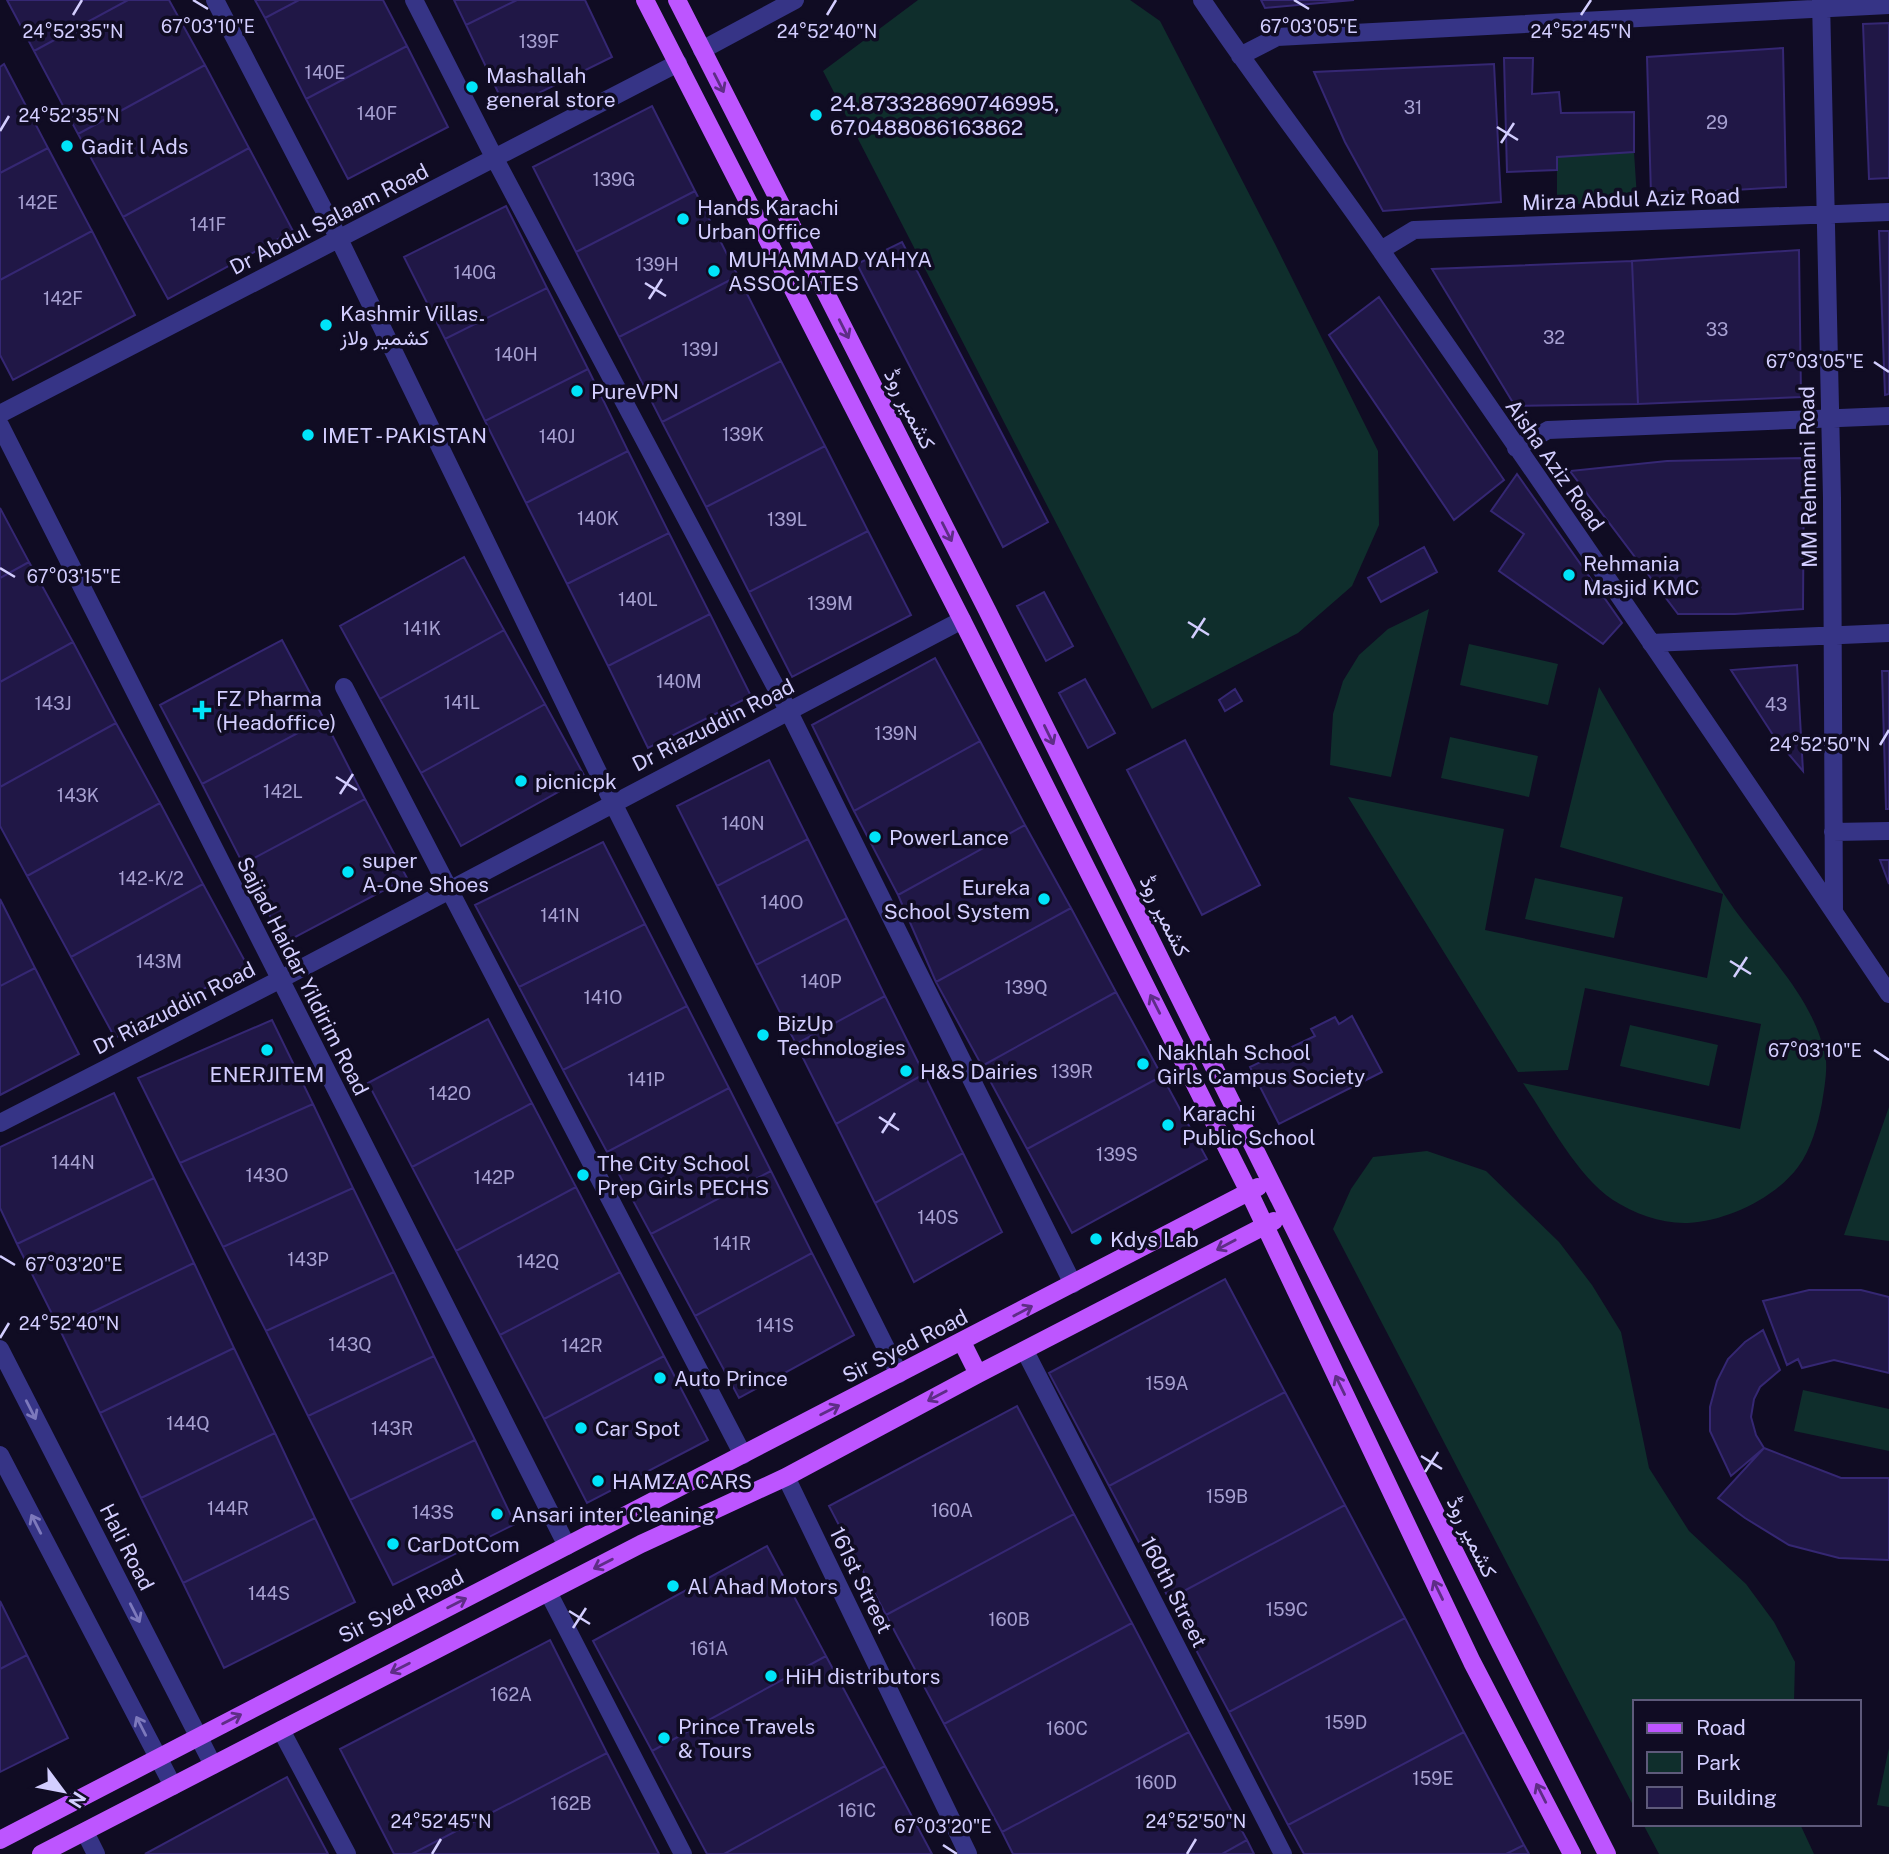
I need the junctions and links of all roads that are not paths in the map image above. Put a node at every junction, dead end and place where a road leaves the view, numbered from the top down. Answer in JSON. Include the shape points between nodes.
{"nodes":[{"id":1,"x":215,"y":0,"type":"edge"},
{"id":2,"x":415,"y":0,"type":"edge"},
{"id":3,"x":645,"y":0,"type":"edge"},
{"id":4,"x":677,"y":0,"type":"edge"},
{"id":5,"x":795,"y":0,"type":"edge"},
{"id":6,"x":1202,"y":0,"type":"edge"},
{"id":7,"x":1821,"y":4,"type":"edge"},
{"id":8,"x":1889,"y":5,"type":"edge"},
{"id":9,"x":702,"y":50,"type":"junction"},
{"id":10,"x":1240,"y":56,"type":"junction"},
{"id":11,"x":678,"y":63,"type":"junction"},
{"id":12,"x":495,"y":159,"type":"junction"},
{"id":13,"x":1889,"y":212,"type":"edge"},
{"id":14,"x":1826,"y":215,"type":"junction"},
{"id":15,"x":338,"y":239,"type":"junction"},
{"id":16,"x":1381,"y":250,"type":"junction"},
{"id":17,"x":0,"y":414,"type":"edge"},
{"id":18,"x":1889,"y":416,"type":"edge"},
{"id":19,"x":1830,"y":419,"type":"junction"},
{"id":20,"x":0,"y":425,"type":"edge"},
{"id":21,"x":1516,"y":448,"type":"junction"},
{"id":22,"x":962,"y":620,"type":"junction"},
{"id":23,"x":1889,"y":633,"type":"edge"},
{"id":24,"x":1832,"y":636,"type":"junction"},
{"id":25,"x":1651,"y":643,"type":"junction"},
{"id":26,"x":344,"y":687,"type":"dead end"},
{"id":27,"x":789,"y":712,"type":"junction"},
{"id":28,"x":613,"y":803,"type":"junction"},
{"id":29,"x":1889,"y":831,"type":"edge"},
{"id":30,"x":1833,"y":832,"type":"junction"},
{"id":31,"x":449,"y":889,"type":"junction"},
{"id":32,"x":1834,"y":912,"type":"junction"},
{"id":33,"x":279,"y":981,"type":"junction"},
{"id":34,"x":1889,"y":994,"type":"edge"},
{"id":35,"x":0,"y":1123,"type":"edge"},
{"id":36,"x":1271,"y":1181,"type":"junction"},
{"id":37,"x":1249,"y":1192,"type":"junction"},
{"id":38,"x":1287,"y":1214,"type":"junction"},
{"id":39,"x":1264,"y":1225,"type":"junction"},
{"id":40,"x":1073,"y":1284,"type":"junction"},
{"id":41,"x":962,"y":1342,"type":"junction"},
{"id":42,"x":0,"y":1349,"type":"edge"},
{"id":43,"x":1026,"y":1351,"type":"junction"},
{"id":44,"x":898,"y":1374,"type":"junction"},
{"id":45,"x":978,"y":1374,"type":"junction"},
{"id":46,"x":0,"y":1455,"type":"edge"},
{"id":47,"x":743,"y":1455,"type":"junction"},
{"id":48,"x":786,"y":1477,"type":"junction"},
{"id":49,"x":627,"y":1515,"type":"junction"},
{"id":50,"x":641,"y":1544,"type":"junction"},
{"id":51,"x":567,"y":1546,"type":"junction"},
{"id":52,"x":548,"y":1592,"type":"junction"},
{"id":53,"x":281,"y":1730,"type":"junction"},
{"id":54,"x":199,"y":1737,"type":"junction"},
{"id":55,"x":158,"y":1758,"type":"junction"},
{"id":56,"x":213,"y":1765,"type":"junction"},
{"id":57,"x":173,"y":1786,"type":"junction"},
{"id":58,"x":85,"y":1832,"type":"junction"},
{"id":59,"x":0,"y":1840,"type":"edge"},
{"id":60,"x":41,"y":1854,"type":"edge"},
{"id":61,"x":96,"y":1854,"type":"edge"},
{"id":62,"x":347,"y":1854,"type":"edge"},
{"id":63,"x":683,"y":1854,"type":"edge"},
{"id":64,"x":968,"y":1854,"type":"edge"},
{"id":65,"x":1283,"y":1854,"type":"edge"},
{"id":66,"x":1572,"y":1854,"type":"edge"},
{"id":67,"x":1607,"y":1854,"type":"edge"}],
"edges":[{"from":1,"to":15,"type":"street"},
{"from":2,"to":12,"type":"street"},
{"from":3,"to":11,"type":"main road"},
{"from":4,"to":9,"type":"main road","name":"کشمیر روڈ"},
{"from":5,"to":9,"type":"street"},
{"from":6,"to":10,"type":"street","name":"Aisha Aziz Road"},
{"from":7,"to":8,"type":"street"},
{"from":7,"to":10,"type":"street","via":[[1277,37]]},
{"from":7,"to":14,"type":"street","name":"MM Rehmani Road"},
{"from":9,"to":36,"type":"main road","name":"کشمیر روڈ","one_way":true},
{"from":10,"to":16,"type":"street","name":"Aisha Aziz Road"},
{"from":11,"to":12,"type":"street","name":"Dr Abdul Salaam Road"},
{"from":11,"to":22,"type":"main road"},
{"from":12,"to":15,"type":"street","name":"Dr Abdul Salaam Road"},
{"from":12,"to":27,"type":"street"},
{"from":13,"to":14,"type":"street","name":"Mirza Abdul Aziz Road"},
{"from":14,"to":16,"type":"street","name":"Mirza Abdul Aziz Road","via":[[1414,230]]},
{"from":14,"to":19,"type":"street","name":"MM Rehmani Road"},
{"from":15,"to":17,"type":"street","name":"Dr Abdul Salaam Road"},
{"from":15,"to":28,"type":"street"},
{"from":16,"to":21,"type":"street","name":"Aisha Aziz Road"},
{"from":18,"to":19,"type":"street"},
{"from":19,"to":21,"type":"street","via":[[1548,430]]},
{"from":19,"to":24,"type":"street","name":"MM Rehmani Road"},
{"from":20,"to":33,"type":"street","name":"Sajjad Haidar Yildirim Road"},
{"from":21,"to":25,"type":"street","name":"Aisha Aziz Road"},
{"from":22,"to":27,"type":"street","name":"Dr Riazuddin Road"},
{"from":37,"to":22,"type":"main road","one_way":true},
{"from":23,"to":24,"type":"street"},
{"from":24,"to":25,"type":"street"},
{"from":24,"to":30,"type":"street","name":"MM Rehmani Road"},
{"from":25,"to":32,"type":"street","name":"Aisha Aziz Road"},
{"from":26,"to":31,"type":"street"},
{"from":27,"to":28,"type":"street","name":"Dr Riazuddin Road"},
{"from":27,"to":40,"type":"street"},
{"from":28,"to":31,"type":"street","name":"Dr Riazuddin Road"},
{"from":28,"to":44,"type":"street"},
{"from":29,"to":30,"type":"street"},
{"from":30,"to":32,"type":"street","name":"MM Rehmani Road"},
{"from":31,"to":33,"type":"street","name":"Dr Riazuddin Road"},
{"from":31,"to":47,"type":"street"},
{"from":32,"to":34,"type":"street","name":"Aisha Aziz Road"},
{"from":33,"to":35,"type":"street","name":"Dr Riazuddin Road"},
{"from":33,"to":51,"type":"street","name":"Sajjad Haidar Yildirim Road"},
{"from":36,"to":37,"type":"main road","name":"Sir Syed Road"},
{"from":36,"to":38,"type":"main road","name":"کشمیر روڈ"},
{"from":37,"to":39,"type":"main road"},
{"from":37,"to":40,"type":"main road","name":"Sir Syed Road"},
{"from":38,"to":39,"type":"main road"},
{"from":38,"to":67,"type":"main road","name":"کشمیر روڈ"},
{"from":39,"to":43,"type":"main road","one_way":true},
{"from":66,"to":39,"type":"main road","one_way":true,"via":[[1466,1649]]},
{"from":41,"to":40,"type":"main road","name":"Sir Syed Road","one_way":true},
{"from":41,"to":44,"type":"main road","name":"Sir Syed Road"},
{"from":41,"to":45,"type":"main road"},
{"from":42,"to":54,"type":"street","name":"Hali Road","one_way":true},
{"from":43,"to":45,"type":"main road"},
{"from":43,"to":65,"type":"street","name":"160th Street"},
{"from":47,"to":44,"type":"main road","name":"Sir Syed Road","one_way":true},
{"from":45,"to":48,"type":"main road","one_way":true},
{"from":55,"to":46,"type":"street","one_way":true},
{"from":47,"to":49,"type":"main road","name":"Sir Syed Road"},
{"from":48,"to":50,"type":"main road"},
{"from":48,"to":64,"type":"street","name":"161st Street"},
{"from":49,"to":50,"type":"main road"},
{"from":49,"to":51,"type":"main road","name":"Sir Syed Road"},
{"from":50,"to":52,"type":"main road","one_way":true},
{"from":54,"to":51,"type":"main road","name":"Sir Syed Road","one_way":true},
{"from":52,"to":53,"type":"main road","one_way":true},
{"from":52,"to":63,"type":"street"},
{"from":53,"to":56,"type":"main road"},
{"from":53,"to":62,"type":"street"},
{"from":54,"to":55,"type":"main road","name":"Sir Syed Road"},
{"from":54,"to":56,"type":"street","name":"Hali Road"},
{"from":55,"to":57,"type":"street"},
{"from":55,"to":59,"type":"main road","name":"Sir Syed Road"},
{"from":56,"to":57,"type":"main road"},
{"from":57,"to":58,"type":"main road"},
{"from":58,"to":60,"type":"main road"},
{"from":58,"to":61,"type":"street"}]}
